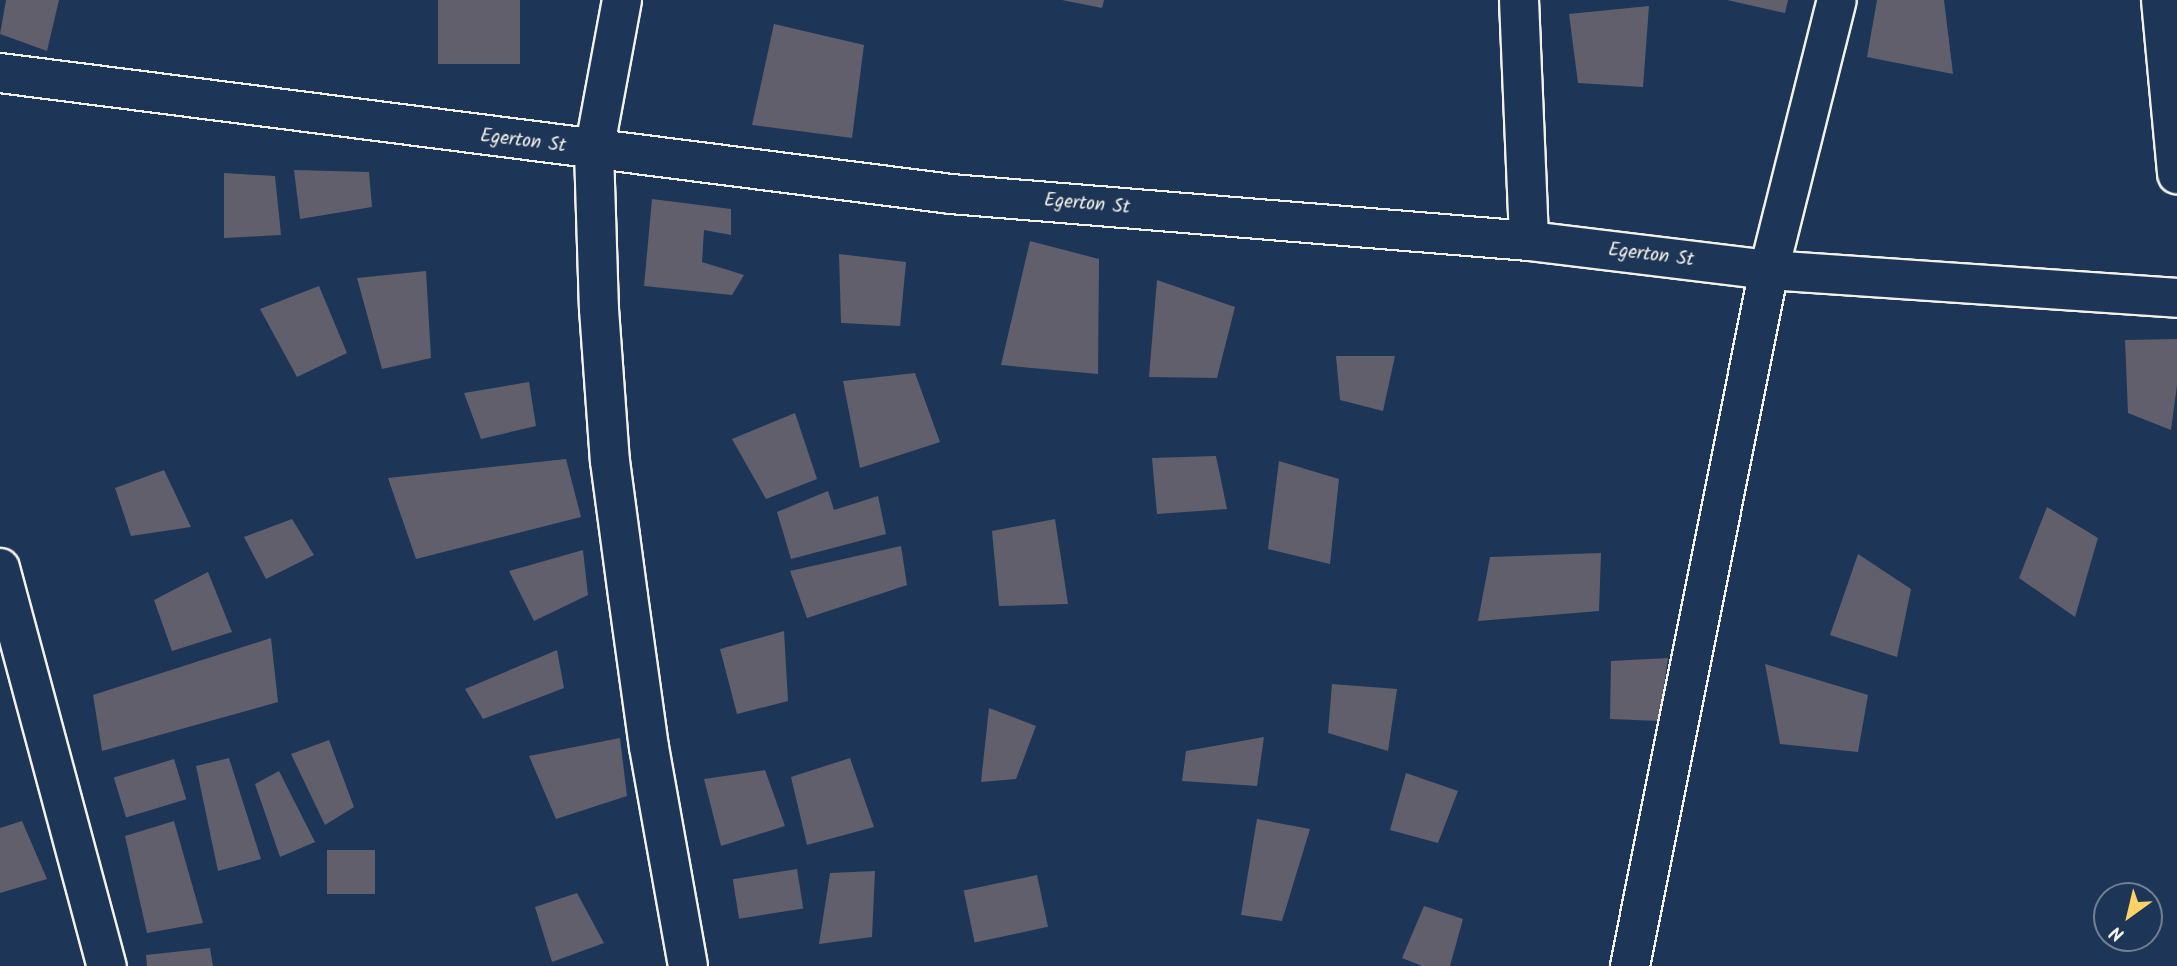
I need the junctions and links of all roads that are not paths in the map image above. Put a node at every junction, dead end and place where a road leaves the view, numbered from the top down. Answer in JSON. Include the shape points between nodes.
{"nodes":[{"id":1,"x":622,"y":0,"type":"edge"},
{"id":2,"x":1519,"y":0,"type":"edge"},
{"id":3,"x":1837,"y":0,"type":"edge"},
{"id":4,"x":2161,"y":0,"type":"edge"},
{"id":5,"x":0,"y":74,"type":"edge"},
{"id":6,"x":594,"y":151,"type":"junction"},
{"id":7,"x":2177,"y":174,"type":"edge"},
{"id":8,"x":1529,"y":242,"type":"junction"},
{"id":9,"x":1769,"y":270,"type":"junction"},
{"id":10,"x":2177,"y":298,"type":"edge"},
{"id":11,"x":0,"y":568,"type":"edge"},
{"id":12,"x":107,"y":966,"type":"edge"},
{"id":13,"x":688,"y":966,"type":"edge"},
{"id":14,"x":1630,"y":966,"type":"edge"}],
"edges":[{"from":1,"to":6,"type":"street"},
{"from":2,"to":8,"type":"street"},
{"from":3,"to":9,"type":"street"},
{"from":4,"to":7,"type":"street"},
{"from":5,"to":6,"type":"street","name":"Egerton St"},
{"from":6,"to":8,"type":"street","name":"Egerton St","via":[[951,194]]},
{"from":6,"to":13,"type":"street","via":[[610,461],[649,747]]},
{"from":8,"to":9,"type":"street","name":"Egerton St"},
{"from":9,"to":10,"type":"street","name":"Egerton St"},
{"from":9,"to":14,"type":"street"},
{"from":11,"to":12,"type":"street"}]}
